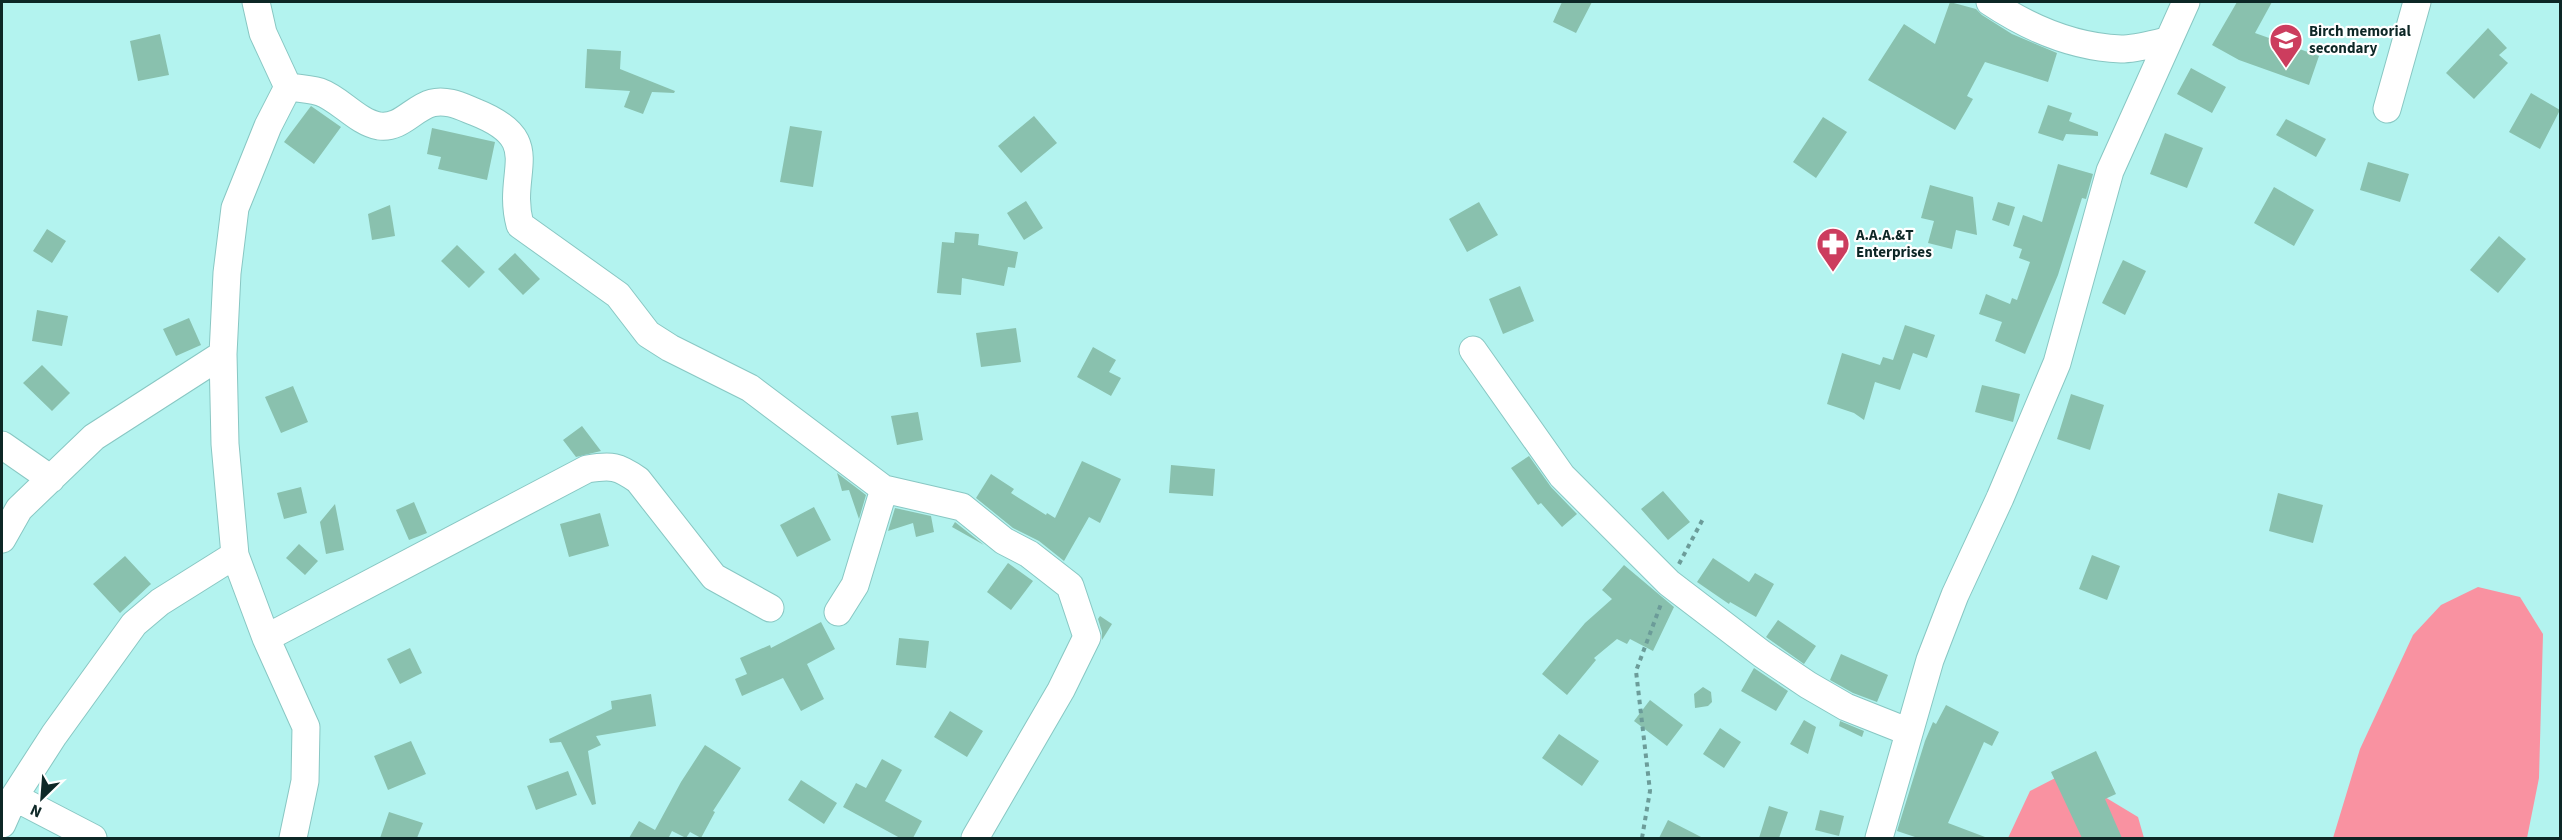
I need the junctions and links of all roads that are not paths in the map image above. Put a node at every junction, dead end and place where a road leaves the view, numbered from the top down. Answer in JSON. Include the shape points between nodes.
{"nodes":[{"id":1,"x":256,"y":2,"type":"edge"},
{"id":2,"x":1990,"y":2,"type":"edge"},
{"id":3,"x":2186,"y":2,"type":"edge"},
{"id":4,"x":2417,"y":2,"type":"edge"},
{"id":5,"x":2167,"y":41,"type":"junction"},
{"id":6,"x":288,"y":87,"type":"junction"},
{"id":7,"x":2387,"y":109,"type":"dead end"},
{"id":8,"x":1473,"y":350,"type":"dead end"},
{"id":9,"x":223,"y":354,"type":"junction"},
{"id":10,"x":2,"y":445,"type":"edge"},
{"id":11,"x":51,"y":479,"type":"junction"},
{"id":12,"x":884,"y":489,"type":"junction"},
{"id":13,"x":2,"y":539,"type":"edge"},
{"id":14,"x":235,"y":555,"type":"junction"},
{"id":15,"x":770,"y":608,"type":"dead end"},
{"id":16,"x":838,"y":612,"type":"dead end"},
{"id":17,"x":266,"y":638,"type":"junction"},
{"id":18,"x":1910,"y":732,"type":"junction"},
{"id":19,"x":14,"y":797,"type":"junction"},
{"id":20,"x":2,"y":824,"type":"edge"},
{"id":21,"x":93,"y":838,"type":"edge"},
{"id":22,"x":293,"y":838,"type":"edge"},
{"id":23,"x":975,"y":838,"type":"edge"},
{"id":24,"x":1879,"y":838,"type":"edge"}],
"edges":[{"from":1,"to":6,"type":"street","via":[[263,33]]},
{"from":2,"to":5,"type":"street","via":[[2060,38],[2122,49]]},
{"from":3,"to":5,"type":"street"},
{"from":4,"to":7,"type":"street"},
{"from":5,"to":18,"type":"street","via":[[2110,171],[2057,363],[1955,595],[1930,660]]},
{"from":6,"to":9,"type":"street","via":[[236,208],[227,273]]},
{"from":6,"to":12,"type":"street","via":[[320,92],[379,126],[398,124],[418,108],[434,102],[452,103],[498,121],[512,134],[520,151],[515,208],[520,225],[618,295],[648,334],[750,388]]},
{"from":8,"to":18,"type":"street","via":[[1562,476],[1669,583],[1808,685],[1846,707]]},
{"from":9,"to":11,"type":"street","via":[[94,437]]},
{"from":9,"to":14,"type":"street","via":[[225,444]]},
{"from":10,"to":11,"type":"street"},
{"from":11,"to":13,"type":"street","via":[[19,509]]},
{"from":12,"to":16,"type":"street","via":[[855,585]]},
{"from":12,"to":23,"type":"street","via":[[962,507],[1029,554],[1070,586],[1087,637],[1061,690]]},
{"from":14,"to":17,"type":"street"},
{"from":14,"to":19,"type":"street","via":[[160,602],[134,624]]},
{"from":15,"to":17,"type":"street","via":[[714,577],[638,480],[610,465],[587,469]]},
{"from":17,"to":22,"type":"street","via":[[306,727],[305,781]]},
{"from":18,"to":24,"type":"street"},
{"from":19,"to":20,"type":"street"},
{"from":19,"to":21,"type":"street"}]}
